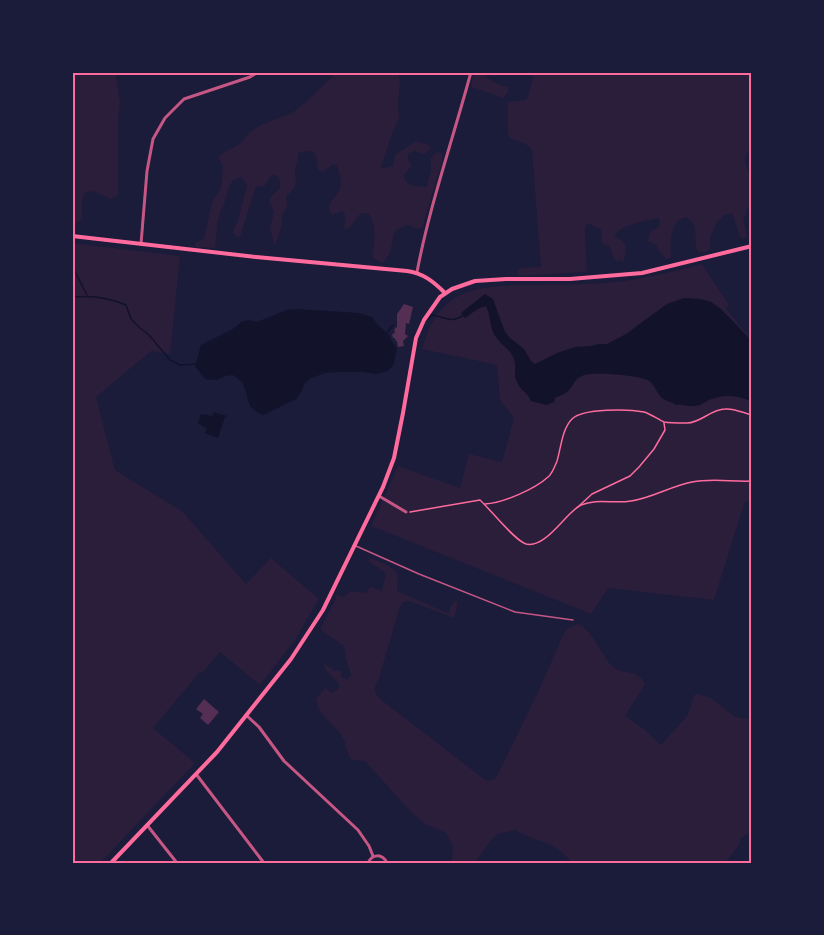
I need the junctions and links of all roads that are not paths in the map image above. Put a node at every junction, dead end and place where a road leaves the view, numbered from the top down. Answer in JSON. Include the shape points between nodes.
{"nodes":[{"id":1,"x":258,"y":72,"type":"edge"},
{"id":2,"x":471,"y":72,"type":"edge"},
{"id":3,"x":72,"y":236,"type":"edge"},
{"id":4,"x":141,"y":244,"type":"junction"},
{"id":5,"x":752,"y":246,"type":"edge"},
{"id":6,"x":417,"y":272,"type":"junction"},
{"id":7,"x":445,"y":293,"type":"junction"},
{"id":8,"x":379,"y":496,"type":"junction"},
{"id":9,"x":406,"y":512,"type":"road end"},
{"id":10,"x":355,"y":546,"type":"junction"},
{"id":11,"x":573,"y":620,"type":"dead end"},
{"id":12,"x":246,"y":716,"type":"junction"},
{"id":13,"x":196,"y":774,"type":"junction"},
{"id":14,"x":147,"y":825,"type":"junction"},
{"id":15,"x":374,"y":856,"type":"junction"},
{"id":16,"x":111,"y":863,"type":"edge"},
{"id":17,"x":177,"y":863,"type":"edge"},
{"id":18,"x":264,"y":863,"type":"edge"},
{"id":19,"x":368,"y":863,"type":"edge"},
{"id":20,"x":387,"y":863,"type":"edge"}],
"edges":[{"from":1,"to":4,"type":"street","via":[[184,99],[165,118],[153,139]]},
{"from":2,"to":6,"type":"street"},
{"from":3,"to":4,"type":"main road"},
{"from":4,"to":6,"type":"main road"},
{"from":5,"to":7,"type":"main road","via":[[642,273],[484,280]]},
{"from":6,"to":7,"type":"main road"},
{"from":7,"to":8,"type":"main road","via":[[424,320],[416,338],[394,458]]},
{"from":8,"to":9,"type":"street"},
{"from":8,"to":10,"type":"main road"},
{"from":10,"to":11,"type":"lane","via":[[515,612]]},
{"from":10,"to":12,"type":"main road","via":[[324,610]]},
{"from":12,"to":13,"type":"main road"},
{"from":12,"to":15,"type":"street","via":[[284,760],[358,830]]},
{"from":13,"to":14,"type":"main road"},
{"from":13,"to":18,"type":"street"},
{"from":14,"to":16,"type":"main road"},
{"from":14,"to":17,"type":"street"},
{"from":15,"to":19,"type":"street"},
{"from":15,"to":20,"type":"street"}]}
